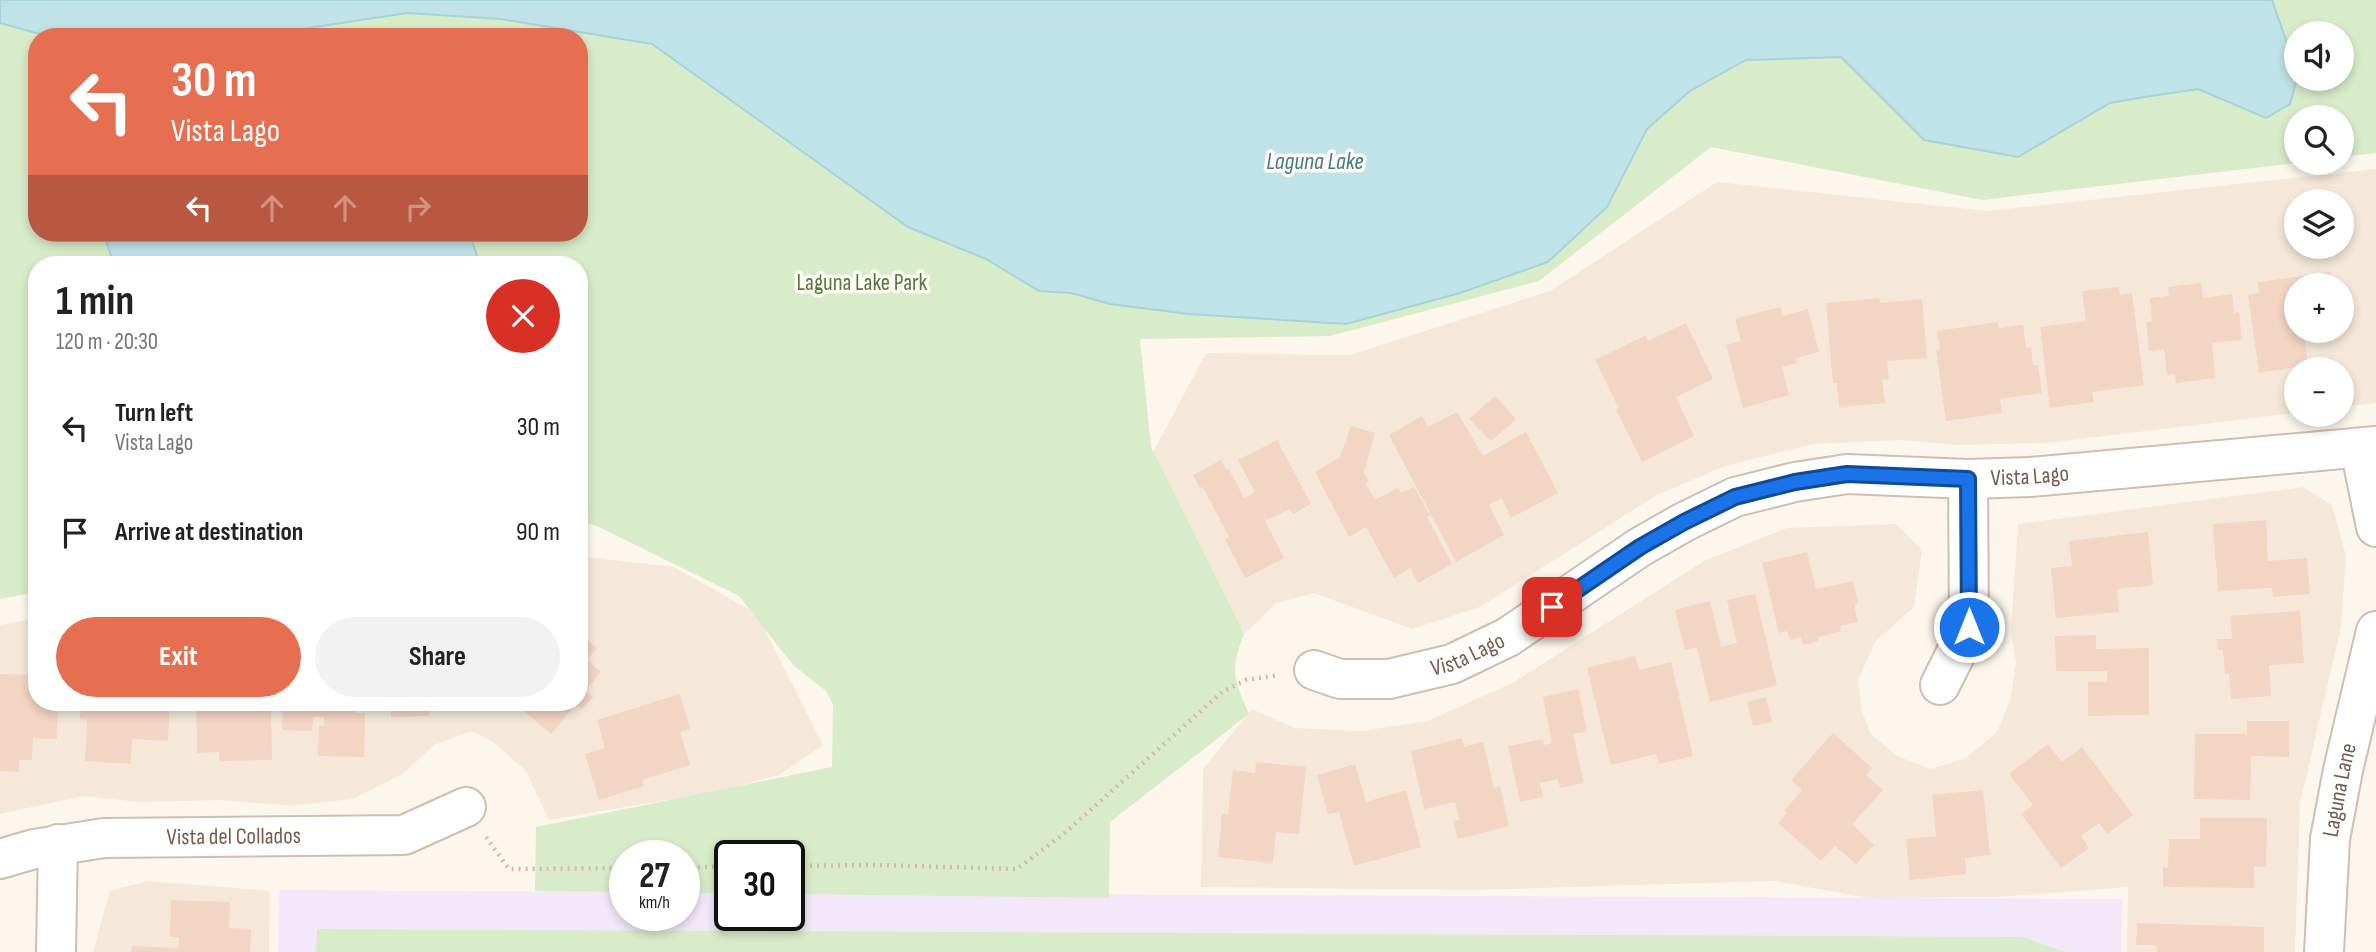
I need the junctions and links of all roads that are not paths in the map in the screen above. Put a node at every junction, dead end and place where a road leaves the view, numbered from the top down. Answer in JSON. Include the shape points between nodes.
{"nodes":[{"id":1,"x":2368,"y":447,"type":"edge"},
{"id":2,"x":1968,"y":479,"type":"junction"},
{"id":3,"x":2376,"y":527,"type":"edge"},
{"id":4,"x":2376,"y":631,"type":"edge"},
{"id":5,"x":1314,"y":670,"type":"road end"},
{"id":6,"x":1940,"y":685,"type":"dead end"},
{"id":7,"x":466,"y":807,"type":"road end"},
{"id":8,"x":58,"y":844,"type":"junction"},
{"id":9,"x":0,"y":859,"type":"edge"},
{"id":10,"x":56,"y":952,"type":"edge"},
{"id":11,"x":2324,"y":952,"type":"edge"}],
"edges":[{"from":1,"to":2,"type":"street","name":"Vista Lago"},
{"from":1,"to":3,"type":"street"},
{"from":2,"to":5,"type":"street","name":"Vista Lago","via":[[1847,474],[1735,497],[1640,547],[1508,637],[1452,664],[1389,680],[1340,679]]},
{"from":2,"to":6,"type":"street","via":[[1969,627]]},
{"from":4,"to":11,"type":"street","name":"Laguna Lane","via":[[2330,839]]},
{"from":7,"to":8,"type":"street","name":"Vista del Collados","via":[[404,835],[104,838]]},
{"from":8,"to":9,"type":"street","name":"Vista del Collados"},
{"from":8,"to":10,"type":"street"}]}
